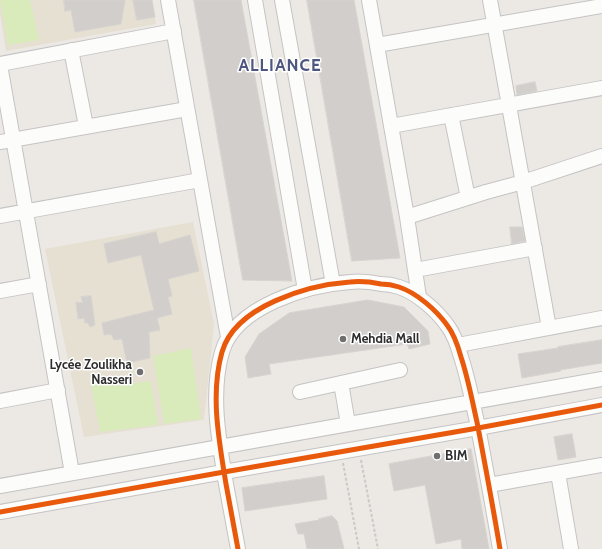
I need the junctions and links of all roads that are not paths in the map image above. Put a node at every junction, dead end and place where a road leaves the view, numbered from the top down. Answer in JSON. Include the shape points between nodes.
{"nodes":[{"id":1,"x":168,"y":0,"type":"edge"},
{"id":2,"x":255,"y":0,"type":"edge"},
{"id":3,"x":282,"y":0,"type":"edge"},
{"id":4,"x":369,"y":0,"type":"edge"},
{"id":5,"x":490,"y":0,"type":"edge"},
{"id":6,"x":602,"y":6,"type":"edge"},
{"id":7,"x":494,"y":25,"type":"junction"},
{"id":8,"x":174,"y":31,"type":"junction"},
{"id":9,"x":377,"y":45,"type":"junction"},
{"id":10,"x":71,"y":50,"type":"junction"},
{"id":11,"x":0,"y":64,"type":"edge"},
{"id":12,"x":602,"y":88,"type":"edge"},
{"id":13,"x":509,"y":104,"type":"junction"},
{"id":14,"x":187,"y":108,"type":"junction"},
{"id":15,"x":452,"y":115,"type":"junction"},
{"id":16,"x":86,"y":126,"type":"junction"},
{"id":17,"x":391,"y":126,"type":"junction"},
{"id":18,"x":6,"y":141,"type":"edge"},
{"id":19,"x":602,"y":156,"type":"edge"},
{"id":20,"x":200,"y":180,"type":"junction"},
{"id":21,"x":523,"y":182,"type":"junction"},
{"id":22,"x":468,"y":198,"type":"junction"},
{"id":23,"x":25,"y":212,"type":"junction"},
{"id":24,"x":0,"y":216,"type":"edge"},
{"id":25,"x":408,"y":217,"type":"junction"},
{"id":26,"x":535,"y":248,"type":"junction"},
{"id":27,"x":415,"y":270,"type":"junction"},
{"id":28,"x":39,"y":284,"type":"junction"},
{"id":29,"x":333,"y":284,"type":"junction"},
{"id":30,"x":305,"y":290,"type":"junction"},
{"id":31,"x":0,"y":291,"type":"edge"},
{"id":32,"x":419,"y":297,"type":"junction"},
{"id":33,"x":602,"y":318,"type":"edge"},
{"id":34,"x":549,"y":328,"type":"junction"},
{"id":35,"x":228,"y":337,"type":"junction"},
{"id":36,"x":458,"y":345,"type":"junction"},
{"id":37,"x":400,"y":370,"type":"dead end"},
{"id":38,"x":602,"y":379,"type":"edge"},
{"id":39,"x":341,"y":383,"type":"junction"},
{"id":40,"x":58,"y":390,"type":"junction"},
{"id":41,"x":300,"y":392,"type":"dead end"},
{"id":42,"x":0,"y":402,"type":"edge"},
{"id":43,"x":473,"y":402,"type":"junction"},
{"id":44,"x":602,"y":406,"type":"edge"},
{"id":45,"x":348,"y":424,"type":"junction"},
{"id":46,"x":478,"y":428,"type":"junction"},
{"id":47,"x":220,"y":446,"type":"junction"},
{"id":48,"x":602,"y":465,"type":"edge"},
{"id":49,"x":224,"y":472,"type":"junction"},
{"id":50,"x":72,"y":473,"type":"junction"},
{"id":51,"x":558,"y":473,"type":"junction"},
{"id":52,"x":489,"y":485,"type":"junction"},
{"id":53,"x":0,"y":486,"type":"edge"},
{"id":54,"x":0,"y":512,"type":"edge"},
{"id":55,"x":238,"y":549,"type":"edge"},
{"id":56,"x":500,"y":549,"type":"edge"},
{"id":57,"x":571,"y":549,"type":"edge"}],
"edges":[{"from":1,"to":8,"type":"street"},
{"from":2,"to":30,"type":"street"},
{"from":3,"to":29,"type":"street"},
{"from":4,"to":9,"type":"street"},
{"from":5,"to":7,"type":"street"},
{"from":6,"to":7,"type":"street"},
{"from":7,"to":9,"type":"street"},
{"from":7,"to":13,"type":"street"},
{"from":8,"to":10,"type":"street"},
{"from":8,"to":14,"type":"street"},
{"from":9,"to":17,"type":"street"},
{"from":10,"to":11,"type":"street"},
{"from":10,"to":16,"type":"street"},
{"from":11,"to":18,"type":"street"},
{"from":12,"to":13,"type":"street"},
{"from":13,"to":15,"type":"street"},
{"from":13,"to":21,"type":"street"},
{"from":14,"to":16,"type":"street"},
{"from":14,"to":20,"type":"street"},
{"from":15,"to":17,"type":"street"},
{"from":15,"to":22,"type":"street"},
{"from":16,"to":18,"type":"street"},
{"from":17,"to":25,"type":"street"},
{"from":18,"to":23,"type":"street"},
{"from":19,"to":21,"type":"street"},
{"from":20,"to":23,"type":"street"},
{"from":20,"to":35,"type":"street"},
{"from":21,"to":22,"type":"street"},
{"from":21,"to":26,"type":"street"},
{"from":22,"to":25,"type":"street"},
{"from":23,"to":24,"type":"street"},
{"from":23,"to":28,"type":"street"},
{"from":25,"to":27,"type":"street"},
{"from":26,"to":27,"type":"street"},
{"from":26,"to":34,"type":"street"},
{"from":27,"to":32,"type":"street"},
{"from":28,"to":31,"type":"street"},
{"from":28,"to":40,"type":"street"},
{"from":29,"to":30,"type":"street"},
{"from":29,"to":32,"type":"street","via":[[370,282],[390,285]]},
{"from":30,"to":35,"type":"street","via":[[287,295],[263,307],[241,322]]},
{"from":32,"to":36,"type":"street","via":[[448,326]]},
{"from":33,"to":34,"type":"street"},
{"from":34,"to":36,"type":"street"},
{"from":35,"to":47,"type":"street","via":[[222,351],[216,399]]},
{"from":36,"to":43,"type":"street"},
{"from":37,"to":39,"type":"street"},
{"from":38,"to":43,"type":"street"},
{"from":39,"to":41,"type":"street"},
{"from":39,"to":45,"type":"street"},
{"from":40,"to":42,"type":"street"},
{"from":40,"to":50,"type":"street"},
{"from":43,"to":45,"type":"street"},
{"from":43,"to":46,"type":"street"},
{"from":44,"to":46,"type":"street"},
{"from":45,"to":47,"type":"street"},
{"from":46,"to":49,"type":"street"},
{"from":46,"to":52,"type":"street"},
{"from":47,"to":49,"type":"street"},
{"from":47,"to":50,"type":"street"},
{"from":48,"to":51,"type":"street"},
{"from":49,"to":54,"type":"street"},
{"from":49,"to":55,"type":"street"},
{"from":50,"to":53,"type":"street"},
{"from":51,"to":52,"type":"street"},
{"from":51,"to":57,"type":"street"},
{"from":52,"to":56,"type":"street"}]}
